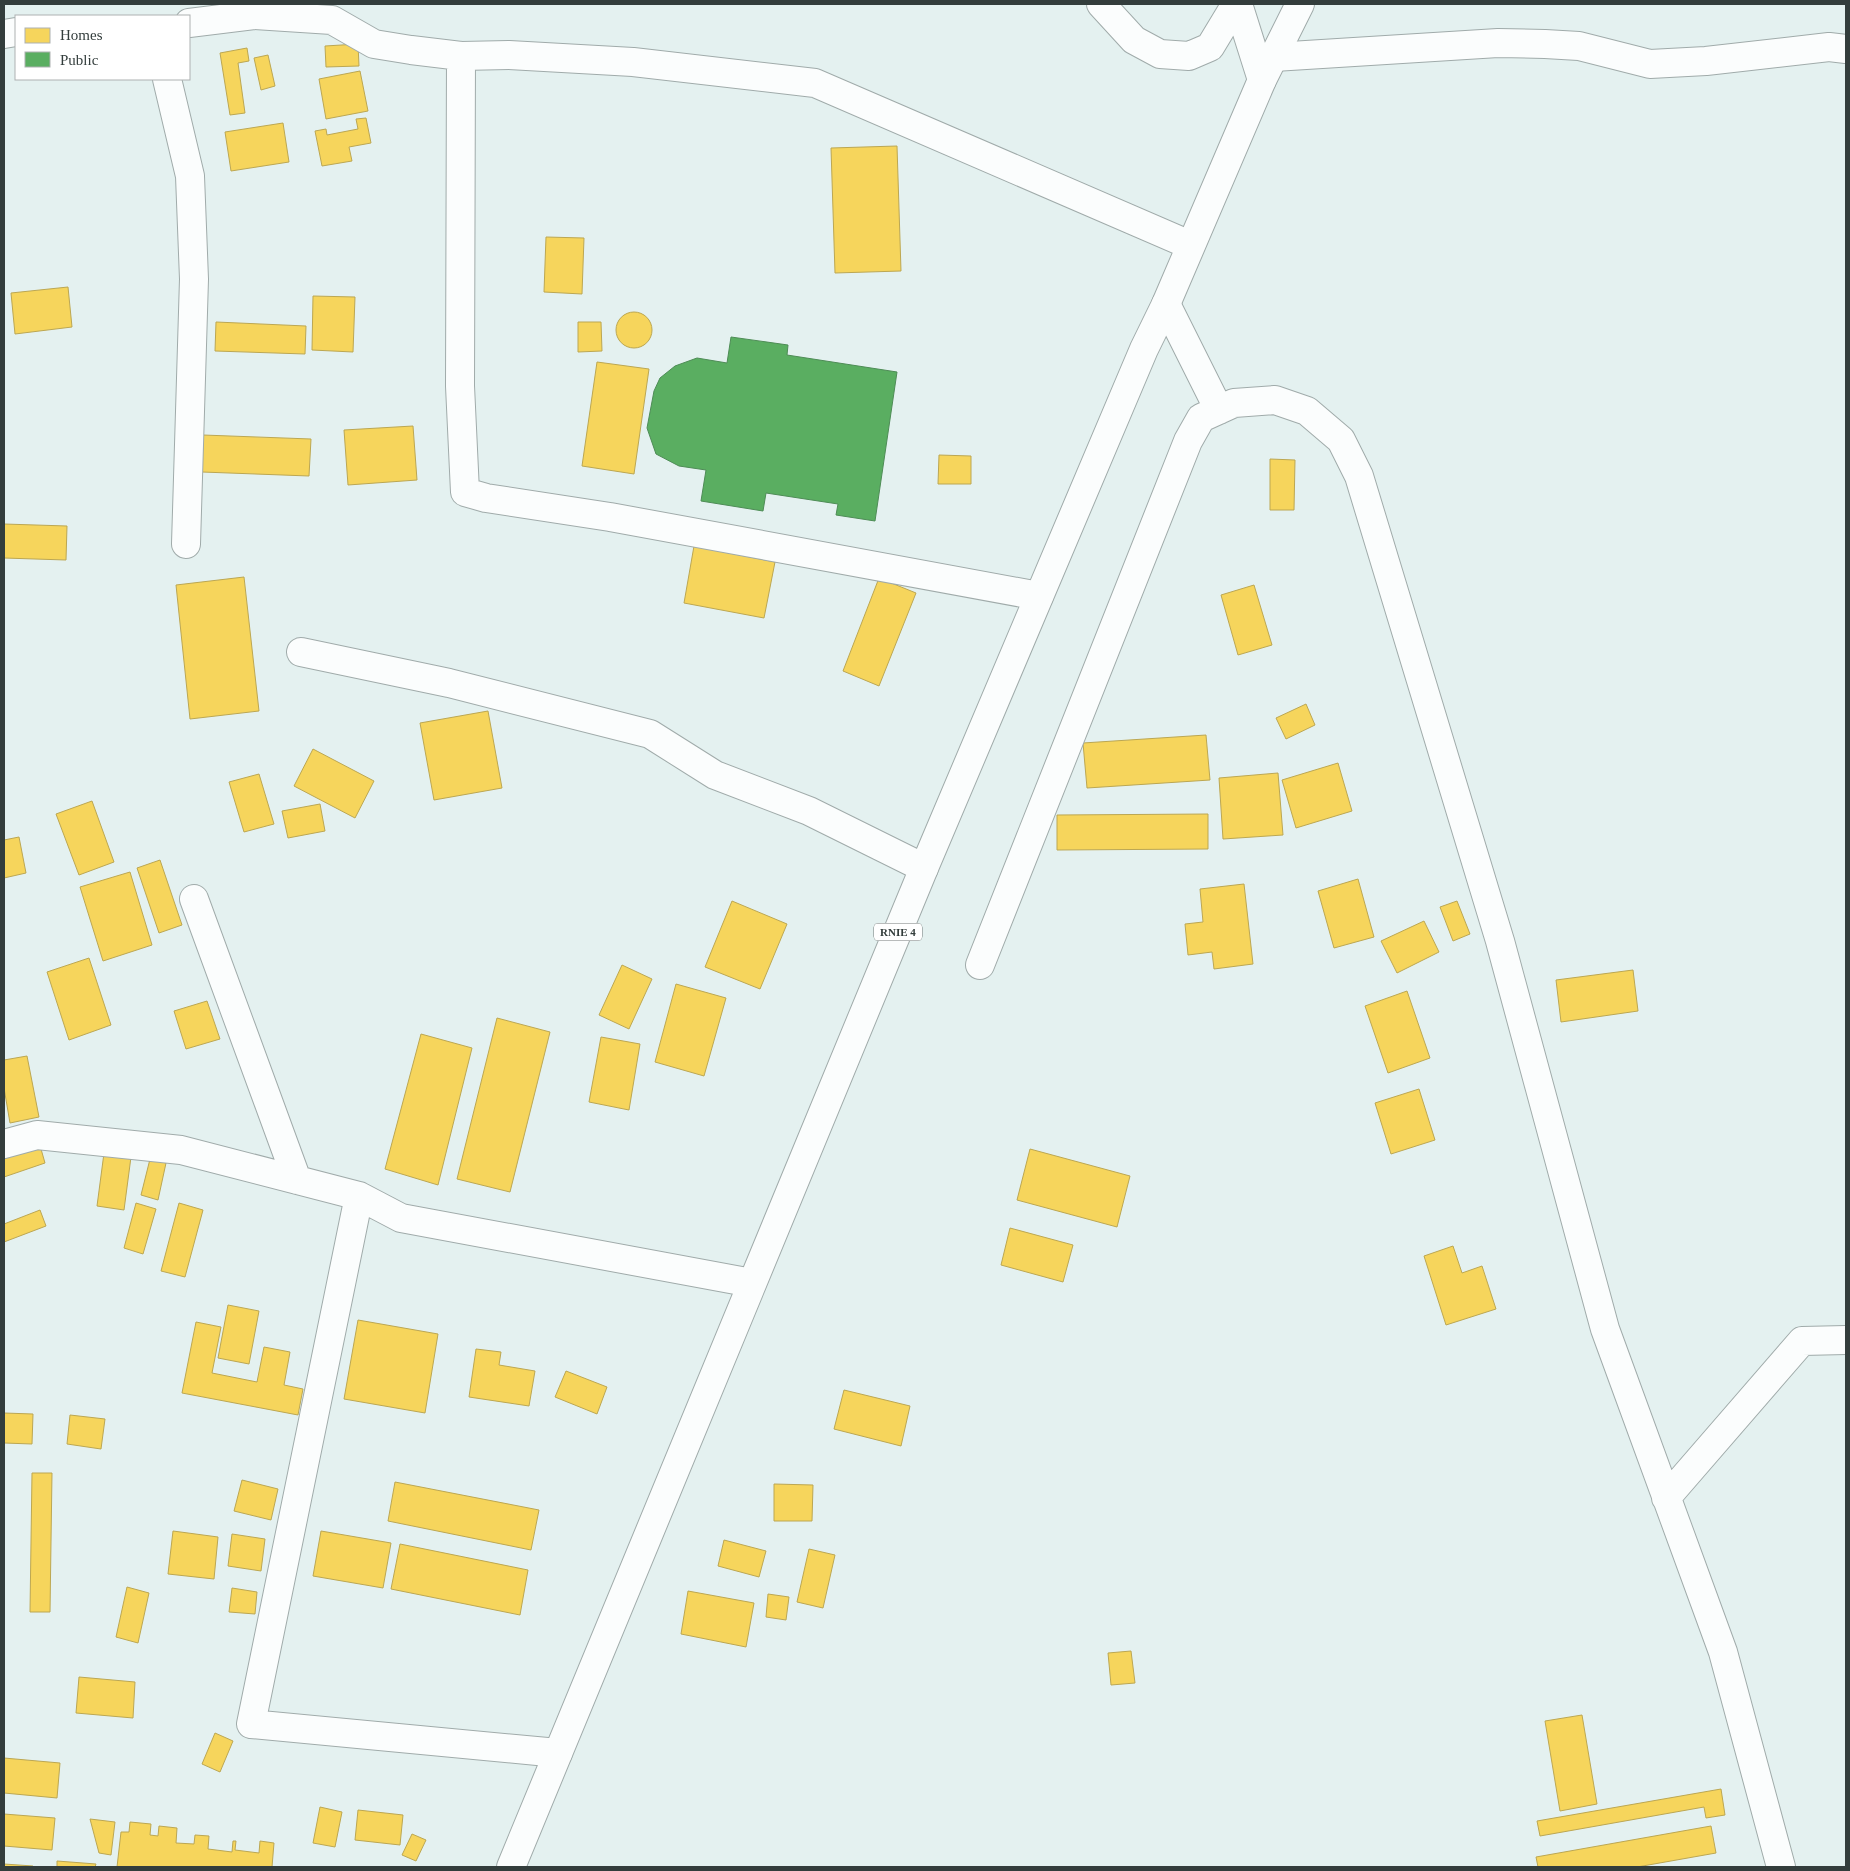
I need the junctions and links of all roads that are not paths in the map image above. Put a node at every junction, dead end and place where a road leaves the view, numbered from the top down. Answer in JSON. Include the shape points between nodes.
{"nodes":[{"id":1,"x":1101,"y":4,"type":"edge"},
{"id":2,"x":1237,"y":4,"type":"edge"},
{"id":3,"x":1300,"y":4,"type":"edge"},
{"id":4,"x":190,"y":22,"type":"edge"},
{"id":5,"x":1846,"y":49,"type":"edge"},
{"id":6,"x":461,"y":56,"type":"junction"},
{"id":7,"x":1268,"y":69,"type":"junction"},
{"id":8,"x":167,"y":80,"type":"edge"},
{"id":9,"x":1190,"y":245,"type":"junction"},
{"id":10,"x":1166,"y":304,"type":"junction"},
{"id":11,"x":1219,"y":410,"type":"junction"},
{"id":12,"x":186,"y":544,"type":"dead end"},
{"id":13,"x":1039,"y":596,"type":"junction"},
{"id":14,"x":301,"y":652,"type":"dead end"},
{"id":15,"x":924,"y":868,"type":"junction"},
{"id":16,"x":194,"y":899,"type":"dead end"},
{"id":17,"x":980,"y":965,"type":"dead end"},
{"id":18,"x":4,"y":1144,"type":"edge"},
{"id":19,"x":297,"y":1180,"type":"junction"},
{"id":20,"x":359,"y":1196,"type":"junction"},
{"id":21,"x":752,"y":1283,"type":"junction"},
{"id":22,"x":1846,"y":1340,"type":"edge"},
{"id":23,"x":1666,"y":1498,"type":"junction"},
{"id":24,"x":558,"y":1753,"type":"junction"},
{"id":25,"x":511,"y":1867,"type":"edge"},
{"id":26,"x":1781,"y":1867,"type":"edge"}],
"edges":[{"from":1,"to":2,"type":"street","via":[[1134,40],[1160,54],[1189,56],[1210,47]]},
{"from":2,"to":7,"type":"street"},
{"from":3,"to":7,"type":"street","number":"RNIE 4"},
{"from":4,"to":6,"type":"street","via":[[254,15],[332,20],[374,44]]},
{"from":5,"to":7,"type":"street","via":[[1829,47],[1650,64],[1579,46],[1498,44]]},
{"from":6,"to":9,"type":"street","via":[[509,55],[634,62],[815,83]]},
{"from":6,"to":13,"type":"street","via":[[460,386],[464,492]]},
{"from":7,"to":9,"type":"street","number":"RNIE 4"},
{"from":8,"to":12,"type":"street","via":[[190,176],[194,279]]},
{"from":9,"to":10,"type":"street","number":"RNIE 4"},
{"from":10,"to":11,"type":"street"},
{"from":10,"to":13,"type":"street","number":"RNIE 4"},
{"from":11,"to":17,"type":"street","via":[[1201,418],[1188,441]]},
{"from":11,"to":23,"type":"street","via":[[1234,403],[1275,400],[1307,411],[1341,440],[1359,476],[1500,940],[1606,1328]]},
{"from":13,"to":15,"type":"street","number":"RNIE 4"},
{"from":14,"to":15,"type":"street","via":[[449,683],[650,734],[715,775],[808,812]]},
{"from":15,"to":21,"type":"street","number":"RNIE 4"},
{"from":16,"to":19,"type":"street"},
{"from":18,"to":19,"type":"street","via":[[36,1135],[181,1150]]},
{"from":19,"to":20,"type":"street"},
{"from":20,"to":21,"type":"street","via":[[400,1218]]},
{"from":20,"to":24,"type":"street","via":[[251,1724]]},
{"from":21,"to":24,"type":"street","number":"RNIE 4"},
{"from":22,"to":23,"type":"street","via":[[1802,1341]]},
{"from":23,"to":26,"type":"street","via":[[1723,1652]]},
{"from":24,"to":25,"type":"street","number":"RNIE 4"}]}
